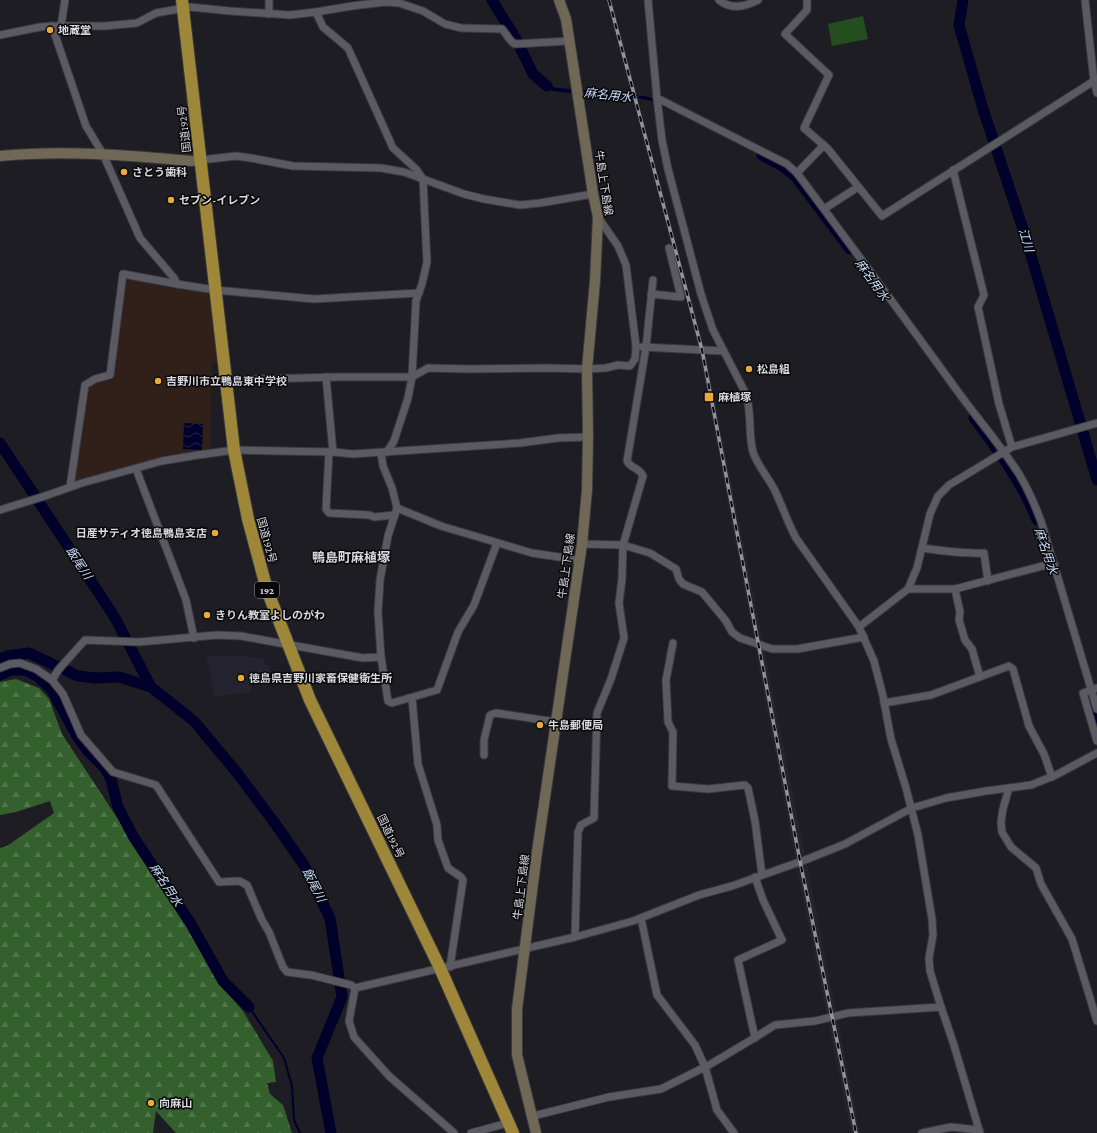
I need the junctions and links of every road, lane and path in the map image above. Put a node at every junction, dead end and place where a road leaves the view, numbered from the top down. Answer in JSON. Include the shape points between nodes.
{"nodes":[{"id":1,"x":65,"y":0,"type":"edge"},
{"id":2,"x":269,"y":0,"type":"edge"},
{"id":3,"x":559,"y":0,"type":"edge"},
{"id":4,"x":648,"y":0,"type":"edge"},
{"id":5,"x":719,"y":0,"type":"edge"},
{"id":6,"x":758,"y":0,"type":"edge"},
{"id":7,"x":807,"y":0,"type":"edge"},
{"id":8,"x":1085,"y":0,"type":"edge"},
{"id":9,"x":352,"y":3,"type":"edge"},
{"id":10,"x":183,"y":4,"type":"edge"},
{"id":11,"x":316,"y":12,"type":"junction"},
{"id":12,"x":269,"y":14,"type":"junction"},
{"id":13,"x":52,"y":26,"type":"junction"},
{"id":14,"x":60,"y":26,"type":"junction"},
{"id":15,"x":0,"y":35,"type":"edge"},
{"id":16,"x":569,"y":41,"type":"junction"},
{"id":17,"x":1096,"y":80,"type":"edge"},
{"id":18,"x":1097,"y":93,"type":"edge"},
{"id":19,"x":657,"y":98,"type":"junction"},
{"id":20,"x":824,"y":145,"type":"junction"},
{"id":21,"x":103,"y":154,"type":"junction"},
{"id":22,"x":0,"y":156,"type":"edge"},
{"id":23,"x":201,"y":160,"type":"junction"},
{"id":24,"x":953,"y":170,"type":"junction"},
{"id":25,"x":798,"y":173,"type":"junction"},
{"id":26,"x":422,"y":179,"type":"junction"},
{"id":27,"x":858,"y":187,"type":"junction"},
{"id":28,"x":593,"y":194,"type":"junction"},
{"id":29,"x":824,"y":209,"type":"junction"},
{"id":30,"x":598,"y":217,"type":"junction"},
{"id":31,"x":669,"y":248,"type":"dead end"},
{"id":32,"x":653,"y":280,"type":"dead end"},
{"id":33,"x":177,"y":284,"type":"junction"},
{"id":34,"x":216,"y":290,"type":"junction"},
{"id":35,"x":419,"y":293,"type":"junction"},
{"id":36,"x":652,"y":294,"type":"junction"},
{"id":37,"x":636,"y":346,"type":"junction"},
{"id":38,"x":646,"y":347,"type":"junction"},
{"id":39,"x":723,"y":351,"type":"junction"},
{"id":40,"x":587,"y":369,"type":"junction"},
{"id":41,"x":412,"y":377,"type":"junction"},
{"id":42,"x":326,"y":378,"type":"junction"},
{"id":43,"x":226,"y":380,"type":"junction"},
{"id":44,"x":1097,"y":423,"type":"edge"},
{"id":45,"x":588,"y":437,"type":"junction"},
{"id":46,"x":1012,"y":447,"type":"junction"},
{"id":47,"x":234,"y":450,"type":"junction"},
{"id":48,"x":331,"y":452,"type":"junction"},
{"id":49,"x":384,"y":452,"type":"junction"},
{"id":50,"x":1001,"y":453,"type":"junction"},
{"id":51,"x":136,"y":469,"type":"junction"},
{"id":52,"x":70,"y":487,"type":"junction"},
{"id":53,"x":0,"y":510,"type":"edge"},
{"id":54,"x":396,"y":512,"type":"junction"},
{"id":55,"x":497,"y":543,"type":"junction"},
{"id":56,"x":582,"y":544,"type":"junction"},
{"id":57,"x":623,"y":545,"type":"junction"},
{"id":58,"x":922,"y":548,"type":"junction"},
{"id":59,"x":579,"y":560,"type":"junction"},
{"id":60,"x":1052,"y":564,"type":"junction"},
{"id":61,"x":988,"y":581,"type":"junction"},
{"id":62,"x":908,"y":589,"type":"junction"},
{"id":63,"x":955,"y":589,"type":"junction"},
{"id":64,"x":859,"y":627,"type":"junction"},
{"id":65,"x":864,"y":637,"type":"junction"},
{"id":66,"x":194,"y":638,"type":"junction"},
{"id":67,"x":672,"y":643,"type":"dead end"},
{"id":68,"x":288,"y":644,"type":"junction"},
{"id":69,"x":381,"y":657,"type":"junction"},
{"id":70,"x":0,"y":668,"type":"edge"},
{"id":71,"x":980,"y":677,"type":"junction"},
{"id":72,"x":52,"y":680,"type":"junction"},
{"id":73,"x":1091,"y":690,"type":"edge"},
{"id":74,"x":412,"y":698,"type":"junction"},
{"id":75,"x":884,"y":703,"type":"junction"},
{"id":76,"x":1097,"y":709,"type":"edge"},
{"id":77,"x":556,"y":722,"type":"junction"},
{"id":78,"x":1097,"y":741,"type":"edge"},
{"id":79,"x":1097,"y":753,"type":"edge"},
{"id":80,"x":484,"y":755,"type":"dead end"},
{"id":81,"x":1052,"y":777,"type":"junction"},
{"id":82,"x":1009,"y":788,"type":"junction"},
{"id":83,"x":912,"y":808,"type":"junction"},
{"id":84,"x":759,"y":876,"type":"junction"},
{"id":85,"x":641,"y":918,"type":"junction"},
{"id":86,"x":575,"y":937,"type":"junction"},
{"id":87,"x":525,"y":949,"type":"junction"},
{"id":88,"x":445,"y":967,"type":"junction"},
{"id":89,"x":353,"y":987,"type":"junction"},
{"id":90,"x":941,"y":1007,"type":"junction"},
{"id":91,"x":1097,"y":1021,"type":"edge"},
{"id":92,"x":755,"y":1038,"type":"junction"},
{"id":93,"x":705,"y":1067,"type":"junction"},
{"id":94,"x":533,"y":1116,"type":"junction"},
{"id":95,"x":511,"y":1128,"type":"edge"},
{"id":96,"x":980,"y":1131,"type":"edge"},
{"id":97,"x":454,"y":1133,"type":"edge"},
{"id":98,"x":471,"y":1133,"type":"edge"},
{"id":99,"x":536,"y":1133,"type":"edge"},
{"id":100,"x":734,"y":1133,"type":"edge"},
{"id":101,"x":922,"y":1133,"type":"edge"}],
"edges":[{"from":1,"to":14,"type":"street"},
{"from":2,"to":12,"type":"street"},
{"from":3,"to":16,"type":"main road","name":"牛島上下島線","via":[[566,19]]},
{"from":4,"to":19,"type":"street"},
{"from":5,"to":6,"type":"street","via":[[732,7]]},
{"from":7,"to":20,"type":"street","via":[[807,10],[785,34],[829,75],[804,128]]},
{"from":8,"to":17,"type":"street"},
{"from":9,"to":11,"type":"street"},
{"from":9,"to":16,"type":"street","via":[[399,3],[423,11],[445,24],[461,28],[502,29],[512,43]]},
{"from":10,"to":12,"type":"street","via":[[190,7]]},
{"from":10,"to":14,"type":"street","via":[[136,23]]},
{"from":10,"to":23,"type":"highway","name":"国道192号","number":"192"},
{"from":11,"to":12,"type":"street"},
{"from":11,"to":26,"type":"street","via":[[323,27],[348,48],[393,148],[416,169]]},
{"from":13,"to":14,"type":"street"},
{"from":13,"to":15,"type":"street"},
{"from":13,"to":21,"type":"street","via":[[83,119]]},
{"from":16,"to":28,"type":"main road","name":"牛島上下島線"},
{"from":17,"to":18,"type":"street"},
{"from":17,"to":24,"type":"street"},
{"from":19,"to":25,"type":"street","via":[[787,164]]},
{"from":19,"to":39,"type":"street","via":[[668,169],[701,294]]},
{"from":20,"to":25,"type":"street"},
{"from":20,"to":27,"type":"street"},
{"from":21,"to":22,"type":"main road","via":[[48,152]]},
{"from":21,"to":23,"type":"main road"},
{"from":21,"to":33,"type":"street","via":[[140,238]]},
{"from":23,"to":26,"type":"street","via":[[236,156],[294,166],[381,168],[404,172]]},
{"from":23,"to":34,"type":"highway","name":"国道192号","number":"192"},
{"from":24,"to":27,"type":"street","via":[[882,216]]},
{"from":24,"to":46,"type":"street","via":[[984,295],[978,308],[999,404]]},
{"from":25,"to":29,"type":"street"},
{"from":26,"to":28,"type":"street","via":[[464,194],[520,205]]},
{"from":26,"to":35,"type":"street","via":[[426,262]]},
{"from":27,"to":29,"type":"street"},
{"from":28,"to":30,"type":"main road","name":"牛島上下島線"},
{"from":29,"to":50,"type":"street"},
{"from":30,"to":37,"type":"street","via":[[618,246],[626,265]]},
{"from":30,"to":40,"type":"main road","name":"牛島上下島線","via":[[596,281]]},
{"from":31,"to":36,"type":"street","via":[[681,297]]},
{"from":32,"to":36,"type":"street"},
{"from":33,"to":34,"type":"street"},
{"from":33,"to":52,"type":"street","via":[[124,274],[110,375],[85,385]]},
{"from":34,"to":35,"type":"street","via":[[314,299]]},
{"from":34,"to":43,"type":"highway","name":"国道192号","number":"192"},
{"from":35,"to":41,"type":"street","via":[[416,301]]},
{"from":36,"to":38,"type":"street"},
{"from":37,"to":38,"type":"street"},
{"from":37,"to":40,"type":"street","via":[[630,366]]},
{"from":38,"to":39,"type":"street"},
{"from":38,"to":57,"type":"street","via":[[627,461],[629,466],[640,470],[643,476]]},
{"from":39,"to":64,"type":"street","via":[[746,394],[753,452],[776,492],[788,524]]},
{"from":40,"to":41,"type":"street","via":[[428,368]]},
{"from":40,"to":45,"type":"main road","name":"牛島上下島線"},
{"from":41,"to":42,"type":"street"},
{"from":41,"to":49,"type":"street","via":[[394,441]]},
{"from":42,"to":43,"type":"street"},
{"from":42,"to":48,"type":"street"},
{"from":43,"to":47,"type":"highway","name":"国道192号","number":"192"},
{"from":44,"to":46,"type":"street"},
{"from":45,"to":49,"type":"street"},
{"from":45,"to":56,"type":"main road","name":"牛島上下島線"},
{"from":46,"to":50,"type":"street"},
{"from":47,"to":48,"type":"street"},
{"from":47,"to":51,"type":"street","via":[[162,461]]},
{"from":47,"to":68,"type":"highway","name":"国道192号","number":"192","via":[[248,519],[267,590]]},
{"from":48,"to":49,"type":"street"},
{"from":48,"to":54,"type":"street","via":[[326,509],[329,513],[374,517]]},
{"from":49,"to":54,"type":"street","via":[[383,466],[392,488]]},
{"from":50,"to":58,"type":"street","via":[[949,485],[938,496],[930,514]]},
{"from":50,"to":60,"type":"street","via":[[1019,474],[1033,501]]},
{"from":51,"to":52,"type":"street"},
{"from":51,"to":66,"type":"street","via":[[186,600]]},
{"from":52,"to":53,"type":"street"},
{"from":54,"to":55,"type":"street"},
{"from":54,"to":69,"type":"street","via":[[388,536],[380,580],[378,612]]},
{"from":55,"to":59,"type":"street","via":[[532,553]]},
{"from":55,"to":74,"type":"street","via":[[474,605],[458,632],[437,690]]},
{"from":56,"to":57,"type":"street"},
{"from":56,"to":59,"type":"main road","name":"牛島上下島線"},
{"from":57,"to":65,"type":"street","via":[[650,553],[676,568],[683,584],[702,592],[732,632],[740,638],[772,648],[797,649]]},
{"from":57,"to":86,"type":"street","via":[[619,603],[624,638],[597,713],[594,818],[582,825],[578,832]]},
{"from":58,"to":61,"type":"street","via":[[970,554],[984,553]]},
{"from":58,"to":62,"type":"street"},
{"from":59,"to":77,"type":"main road","name":"牛島上下島線"},
{"from":60,"to":61,"type":"street"},
{"from":60,"to":73,"type":"street"},
{"from":61,"to":63,"type":"street"},
{"from":62,"to":63,"type":"street"},
{"from":62,"to":64,"type":"street"},
{"from":63,"to":71,"type":"street","via":[[964,640],[972,649]]},
{"from":64,"to":65,"type":"street"},
{"from":65,"to":75,"type":"street","via":[[874,661]]},
{"from":66,"to":68,"type":"street","via":[[217,635],[241,636]]},
{"from":66,"to":72,"type":"street","via":[[139,642],[85,640]]},
{"from":67,"to":84,"type":"street","via":[[666,680],[668,722],[673,732],[672,786],[708,789],[744,785],[748,788],[755,821]]},
{"from":68,"to":69,"type":"street","via":[[363,658]]},
{"from":68,"to":88,"type":"highway","name":"国道192号","number":"192","via":[[310,700]]},
{"from":69,"to":74,"type":"street","via":[[388,701],[392,703]]},
{"from":70,"to":72,"type":"street","via":[[20,663],[36,669]]},
{"from":71,"to":75,"type":"street","via":[[931,695]]},
{"from":71,"to":81,"type":"street","via":[[1009,666],[1013,668],[1029,726],[1044,754]]},
{"from":72,"to":89,"type":"street","via":[[63,694],[81,735],[113,772],[156,785],[219,882],[239,881],[247,885],[287,972],[314,976]]},
{"from":73,"to":76,"type":"street"},
{"from":73,"to":78,"type":"street","via":[[1083,692]]},
{"from":74,"to":88,"type":"street","via":[[418,764],[438,840],[448,868],[463,880]]},
{"from":75,"to":83,"type":"street","via":[[891,739]]},
{"from":77,"to":80,"type":"street","via":[[496,713],[490,715],[484,740]]},
{"from":77,"to":87,"type":"main road","name":"牛島上下島線"},
{"from":79,"to":81,"type":"street"},
{"from":81,"to":82,"type":"street","via":[[1031,785]]},
{"from":82,"to":83,"type":"street","via":[[946,798]]},
{"from":82,"to":91,"type":"street","via":[[1003,809],[1002,832],[1011,847],[1036,868],[1041,884],[1072,939]]},
{"from":83,"to":84,"type":"street","via":[[845,844]]},
{"from":83,"to":90,"type":"street","via":[[932,919],[930,971]]},
{"from":84,"to":85,"type":"street","via":[[699,895]]},
{"from":84,"to":92,"type":"street","via":[[763,900],[782,940],[738,960]]},
{"from":85,"to":86,"type":"street"},
{"from":85,"to":93,"type":"street","via":[[657,995],[695,1045]]},
{"from":86,"to":87,"type":"street"},
{"from":87,"to":88,"type":"street"},
{"from":87,"to":94,"type":"main road","name":"牛島上下島線","via":[[517,1009],[517,1055]]},
{"from":88,"to":89,"type":"street"},
{"from":88,"to":95,"type":"highway","name":"国道192号","number":"192"},
{"from":89,"to":97,"type":"street","via":[[349,1021],[354,1037],[389,1076]]},
{"from":90,"to":92,"type":"street","via":[[848,1013],[815,1021],[775,1025]]},
{"from":90,"to":96,"type":"street"},
{"from":92,"to":93,"type":"street"},
{"from":93,"to":94,"type":"street","via":[[661,1089],[609,1097]]},
{"from":93,"to":100,"type":"street","via":[[718,1110]]},
{"from":94,"to":99,"type":"main road","name":"牛島上下島線"},
{"from":95,"to":98,"type":"street"},
{"from":96,"to":101,"type":"street","via":[[951,1128]]}]}
